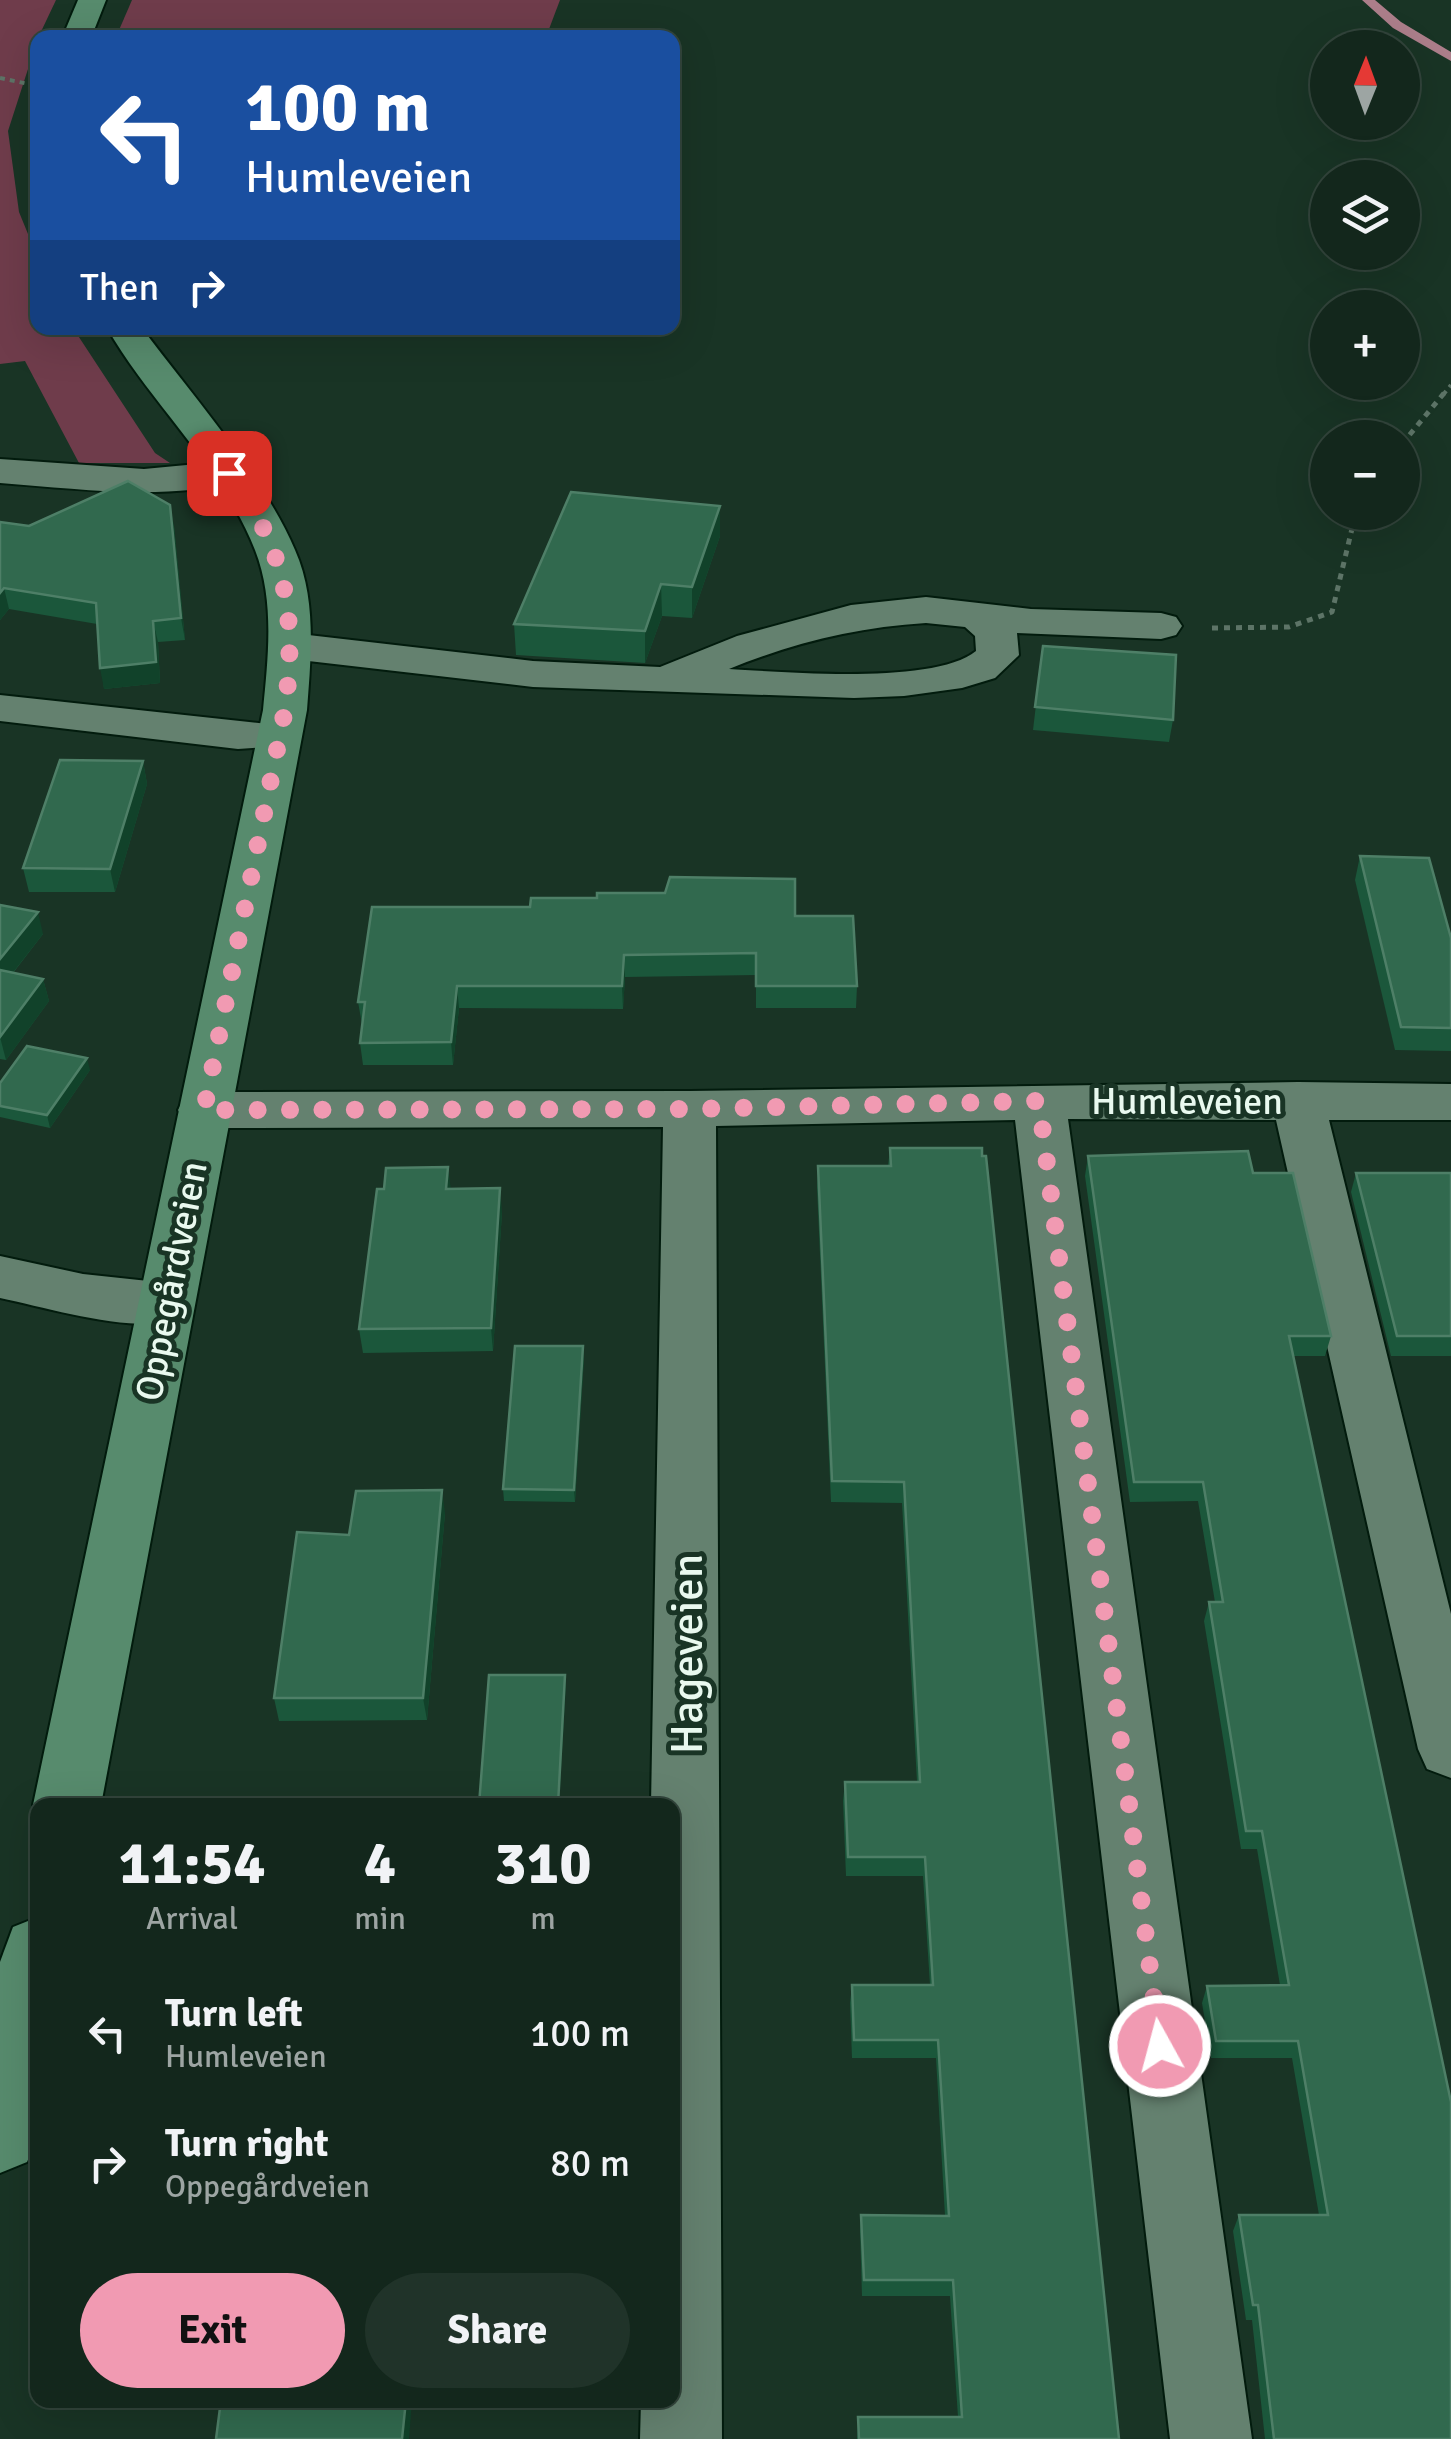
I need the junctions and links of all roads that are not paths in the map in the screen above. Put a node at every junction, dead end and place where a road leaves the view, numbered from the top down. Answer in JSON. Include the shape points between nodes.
{"nodes":[{"id":1,"x":92,"y":0,"type":"edge"},
{"id":2,"x":79,"y":30,"type":"edge"},
{"id":3,"x":129,"y":335,"type":"edge"},
{"id":4,"x":0,"y":471,"type":"edge"},
{"id":5,"x":229,"y":473,"type":"junction"},
{"id":6,"x":976,"y":616,"type":"junction"},
{"id":7,"x":1161,"y":626,"type":"road end"},
{"id":8,"x":292,"y":646,"type":"junction"},
{"id":9,"x":665,"y":680,"type":"junction"},
{"id":10,"x":0,"y":708,"type":"edge"},
{"id":11,"x":280,"y":736,"type":"junction"},
{"id":12,"x":1298,"y":1100,"type":"junction"},
{"id":13,"x":1039,"y":1101,"type":"junction"},
{"id":14,"x":1451,"y":1102,"type":"edge"},
{"id":15,"x":690,"y":1109,"type":"junction"},
{"id":16,"x":204,"y":1110,"type":"junction"},
{"id":17,"x":0,"y":1277,"type":"edge"},
{"id":18,"x":167,"y":1304,"type":"junction"},
{"id":19,"x":1451,"y":1750,"type":"edge"},
{"id":20,"x":68,"y":1798,"type":"edge"},
{"id":21,"x":30,"y":1989,"type":"edge"},
{"id":22,"x":0,"y":2136,"type":"edge"},
{"id":23,"x":681,"y":2439,"type":"edge"},
{"id":24,"x":1211,"y":2439,"type":"edge"}],
"edges":[{"from":1,"to":2,"type":"main road"},
{"from":3,"to":5,"type":"main road","name":"Oppegårdveien"},
{"from":4,"to":5,"type":"street","via":[[142,480]]},
{"from":5,"to":8,"type":"main road","name":"Oppegårdveien","via":[[276,552]]},
{"from":6,"to":7,"type":"street"},
{"from":6,"to":9,"type":"street","via":[[898,610],[829,621]]},
{"from":6,"to":9,"type":"street","via":[[996,632],[998,655],[989,666],[947,681]]},
{"from":8,"to":9,"type":"street","via":[[549,676]]},
{"from":8,"to":11,"type":"main road","name":"Oppegårdveien"},
{"from":10,"to":11,"type":"street"},
{"from":11,"to":16,"type":"main road","name":"Oppegårdveien"},
{"from":12,"to":13,"type":"street","name":"Humleveien"},
{"from":12,"to":14,"type":"street","name":"Humleveien"},
{"from":12,"to":19,"type":"street"},
{"from":13,"to":15,"type":"street","name":"Humleveien"},
{"from":13,"to":24,"type":"street"},
{"from":15,"to":16,"type":"street","name":"Humleveien"},
{"from":15,"to":23,"type":"street","name":"Hageveien"},
{"from":16,"to":18,"type":"main road","name":"Oppegårdveien"},
{"from":17,"to":18,"type":"street"},
{"from":18,"to":20,"type":"main road","name":"Oppegårdveien"},
{"from":21,"to":22,"type":"main road"}]}
